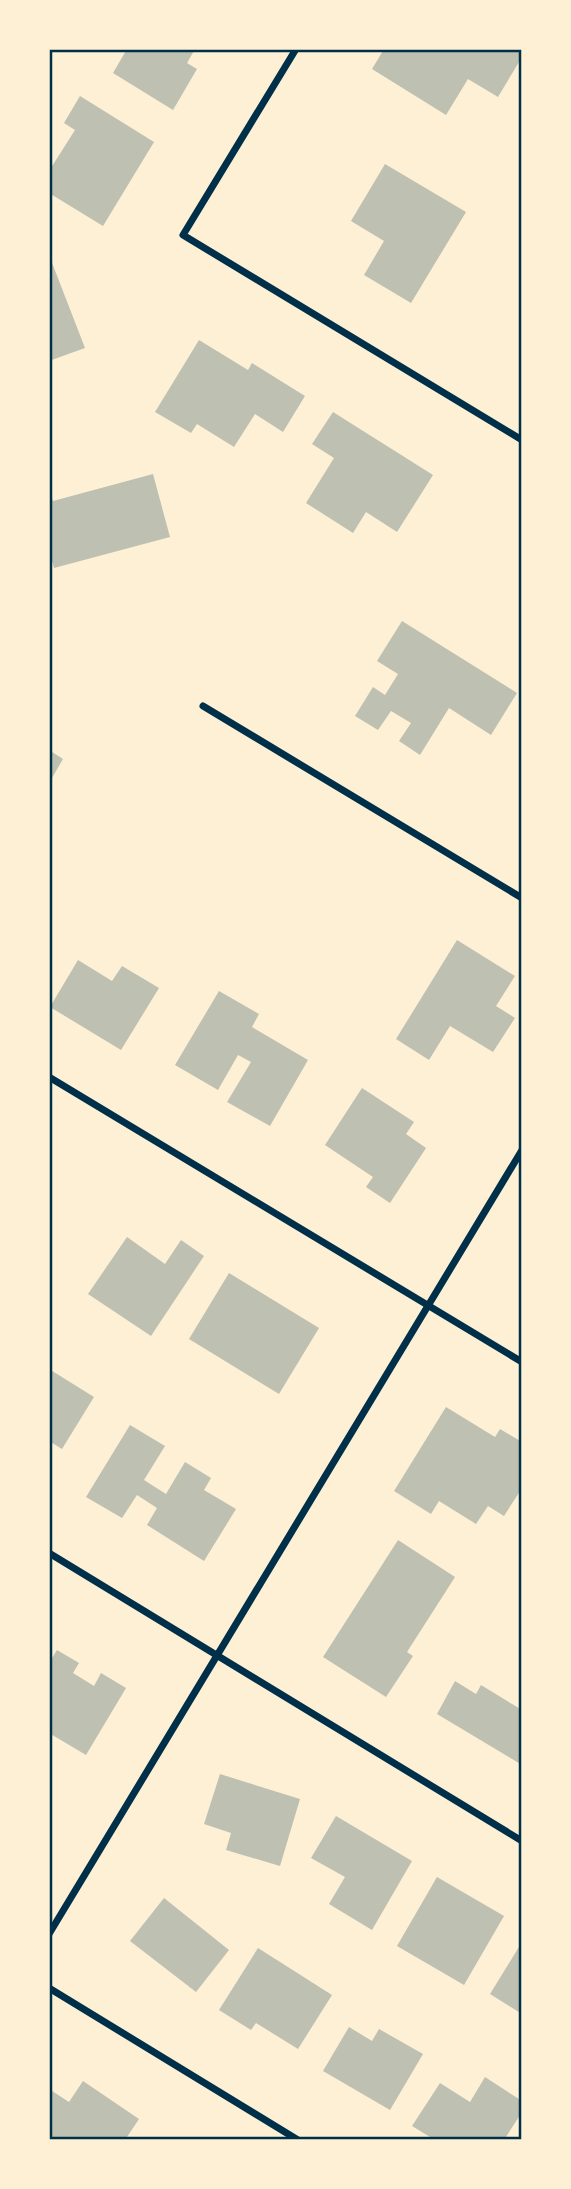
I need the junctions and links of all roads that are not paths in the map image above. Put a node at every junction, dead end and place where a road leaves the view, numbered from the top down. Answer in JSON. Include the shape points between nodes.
{"nodes":[{"id":1,"x":296,"y":49,"type":"edge"},
{"id":2,"x":522,"y":440,"type":"edge"},
{"id":3,"x":203,"y":706,"type":"dead end"},
{"id":4,"x":522,"y":898,"type":"edge"},
{"id":5,"x":49,"y":1076,"type":"edge"},
{"id":6,"x":522,"y":1150,"type":"edge"},
{"id":7,"x":429,"y":1306,"type":"junction"},
{"id":8,"x":522,"y":1362,"type":"edge"},
{"id":9,"x":49,"y":1553,"type":"edge"},
{"id":10,"x":218,"y":1655,"type":"junction"},
{"id":11,"x":522,"y":1841,"type":"edge"},
{"id":12,"x":49,"y":1934,"type":"edge"},
{"id":13,"x":49,"y":1987,"type":"edge"},
{"id":14,"x":298,"y":2140,"type":"edge"}],
"edges":[{"from":1,"to":2,"type":"street","via":[[183,235]]},
{"from":3,"to":4,"type":"street"},
{"from":5,"to":7,"type":"street"},
{"from":6,"to":7,"type":"street"},
{"from":7,"to":8,"type":"street"},
{"from":7,"to":10,"type":"street"},
{"from":9,"to":10,"type":"street"},
{"from":10,"to":11,"type":"street"},
{"from":10,"to":12,"type":"street"},
{"from":13,"to":14,"type":"street"}]}
